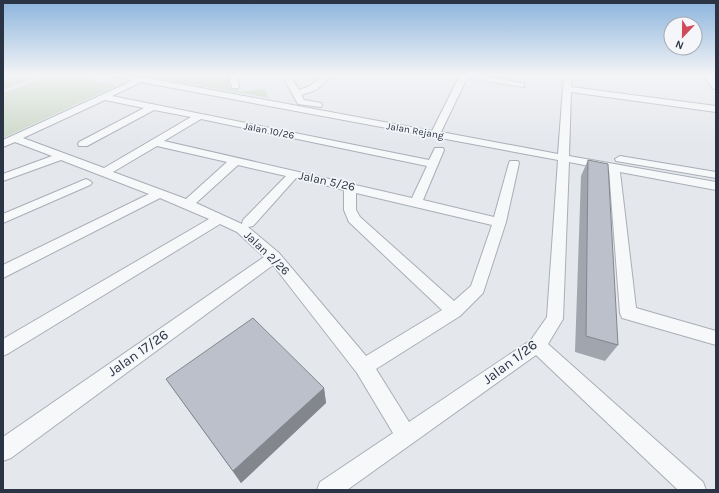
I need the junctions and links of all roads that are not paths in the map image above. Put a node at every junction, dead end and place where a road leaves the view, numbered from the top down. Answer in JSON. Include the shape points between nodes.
{"nodes":[{"id":1,"x":102,"y":98,"type":"edge"},
{"id":2,"x":109,"y":98,"type":"edge"},
{"id":3,"x":240,"y":98,"type":"edge"},
{"id":4,"x":299,"y":98,"type":"edge"},
{"id":5,"x":453,"y":98,"type":"edge"},
{"id":6,"x":568,"y":98,"type":"edge"},
{"id":7,"x":635,"y":98,"type":"edge"},
{"id":8,"x":153,"y":107,"type":"junction"},
{"id":9,"x":716,"y":109,"type":"edge"},
{"id":10,"x":198,"y":117,"type":"junction"},
{"id":11,"x":437,"y":131,"type":"junction"},
{"id":12,"x":10,"y":141,"type":"edge"},
{"id":13,"x":155,"y":142,"type":"junction"},
{"id":14,"x":83,"y":144,"type":"dead end"},
{"id":15,"x":439,"y":150,"type":"dead end"},
{"id":16,"x":565,"y":154,"type":"junction"},
{"id":17,"x":62,"y":156,"type":"junction"},
{"id":18,"x":235,"y":161,"type":"junction"},
{"id":19,"x":514,"y":163,"type":"dead end"},
{"id":20,"x":433,"y":164,"type":"junction"},
{"id":21,"x":105,"y":172,"type":"junction"},
{"id":22,"x":614,"y":172,"type":"junction"},
{"id":23,"x":294,"y":174,"type":"junction"},
{"id":24,"x":716,"y":175,"type":"edge"},
{"id":25,"x":3,"y":178,"type":"edge"},
{"id":26,"x":86,"y":182,"type":"dead end"},
{"id":27,"x":350,"y":186,"type":"junction"},
{"id":28,"x":716,"y":186,"type":"edge"},
{"id":29,"x":158,"y":194,"type":"junction"},
{"id":30,"x":716,"y":194,"type":"edge"},
{"id":31,"x":416,"y":202,"type":"junction"},
{"id":32,"x":188,"y":204,"type":"junction"},
{"id":33,"x":3,"y":219,"type":"edge"},
{"id":34,"x":219,"y":219,"type":"junction"},
{"id":35,"x":499,"y":222,"type":"junction"},
{"id":36,"x":248,"y":223,"type":"dead end"},
{"id":37,"x":274,"y":257,"type":"junction"},
{"id":38,"x":3,"y":272,"type":"edge"},
{"id":39,"x":454,"y":311,"type":"junction"},
{"id":40,"x":716,"y":338,"type":"edge"},
{"id":41,"x":537,"y":345,"type":"junction"},
{"id":42,"x":3,"y":348,"type":"edge"},
{"id":43,"x":364,"y":367,"type":"junction"},
{"id":44,"x":406,"y":436,"type":"junction"},
{"id":45,"x":3,"y":450,"type":"edge"},
{"id":46,"x":328,"y":490,"type":"edge"},
{"id":47,"x":695,"y":490,"type":"edge"}],
"edges":[{"from":1,"to":12,"type":"street"},
{"from":2,"to":8,"type":"street","name":"Jalan 10/26"},
{"from":3,"to":11,"type":"street","name":"Jalan Rejang"},
{"from":4,"to":11,"type":"street","via":[[301,102]]},
{"from":5,"to":11,"type":"street"},
{"from":6,"to":16,"type":"street","name":"Jalan 1/26"},
{"from":7,"to":9,"type":"street"},
{"from":8,"to":10,"type":"street","name":"Jalan 10/26"},
{"from":8,"to":14,"type":"street"},
{"from":10,"to":13,"type":"street"},
{"from":10,"to":20,"type":"street","name":"Jalan 10/26"},
{"from":11,"to":16,"type":"street"},
{"from":12,"to":17,"type":"street","name":"Jalan 2/26"},
{"from":13,"to":18,"type":"street","name":"Jalan 5/26"},
{"from":13,"to":21,"type":"street"},
{"from":15,"to":20,"type":"street"},
{"from":16,"to":22,"type":"street"},
{"from":16,"to":24,"type":"street"},
{"from":16,"to":41,"type":"street","name":"Jalan 1/26","via":[[555,319]]},
{"from":17,"to":21,"type":"street","name":"Jalan 2/26"},
{"from":17,"to":25,"type":"street"},
{"from":18,"to":23,"type":"street","name":"Jalan 5/26"},
{"from":18,"to":32,"type":"street"},
{"from":19,"to":35,"type":"street"},
{"from":20,"to":31,"type":"street"},
{"from":21,"to":29,"type":"street","name":"Jalan 2/26"},
{"from":22,"to":28,"type":"street"},
{"from":22,"to":30,"type":"street"},
{"from":22,"to":40,"type":"street","via":[[628,313]]},
{"from":23,"to":27,"type":"street","name":"Jalan 5/26"},
{"from":23,"to":36,"type":"street"},
{"from":26,"to":33,"type":"street"},
{"from":27,"to":31,"type":"street","name":"Jalan 5/26"},
{"from":27,"to":39,"type":"street","via":[[350,210],[354,219]]},
{"from":29,"to":32,"type":"street","name":"Jalan 2/26"},
{"from":29,"to":38,"type":"street"},
{"from":31,"to":35,"type":"street","name":"Jalan 5/26"},
{"from":32,"to":34,"type":"street","name":"Jalan 2/26"},
{"from":34,"to":37,"type":"street","name":"Jalan 2/26","via":[[242,229]]},
{"from":34,"to":42,"type":"street"},
{"from":35,"to":39,"type":"street","via":[[478,289]]},
{"from":37,"to":43,"type":"street","name":"Jalan 2/26"},
{"from":37,"to":45,"type":"street","name":"Jalan 17/26"},
{"from":39,"to":43,"type":"street"},
{"from":41,"to":44,"type":"street","name":"Jalan 1/26"},
{"from":41,"to":47,"type":"street"},
{"from":43,"to":44,"type":"street","name":"Jalan 2/26"},
{"from":44,"to":46,"type":"street","name":"Jalan 1/26"}]}
